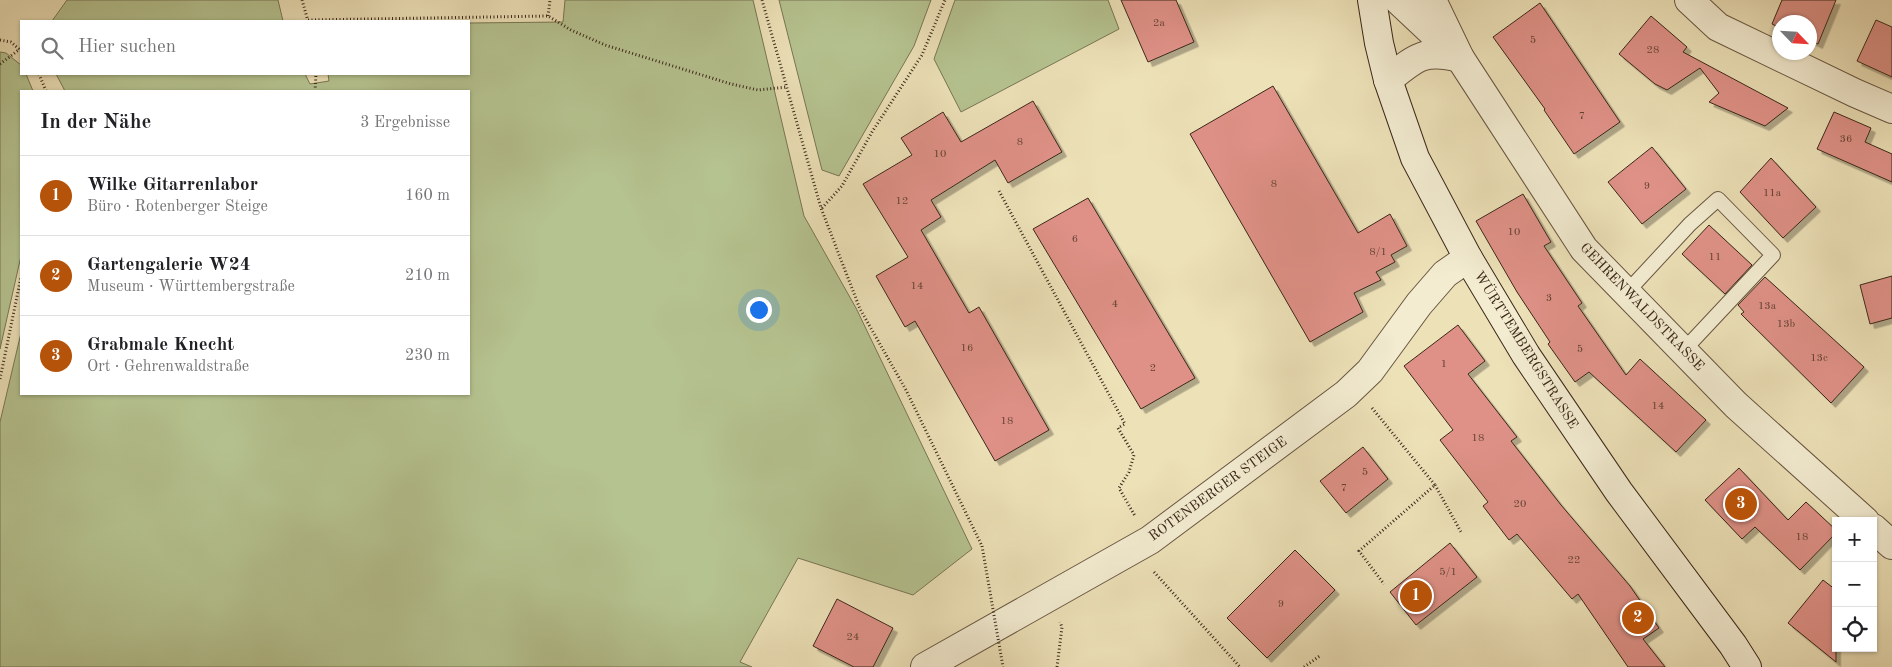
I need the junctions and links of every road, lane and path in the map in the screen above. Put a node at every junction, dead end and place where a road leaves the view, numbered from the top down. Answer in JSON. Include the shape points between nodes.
{"nodes":[{"id":1,"x":302,"y":0,"type":"edge"},
{"id":2,"x":550,"y":0,"type":"edge"},
{"id":3,"x":762,"y":0,"type":"edge"},
{"id":4,"x":945,"y":0,"type":"edge"},
{"id":5,"x":1372,"y":0,"type":"edge"},
{"id":6,"x":1398,"y":0,"type":"edge"},
{"id":7,"x":1432,"y":0,"type":"edge"},
{"id":8,"x":1689,"y":0,"type":"edge"},
{"id":9,"x":548,"y":16,"type":"junction"},
{"id":10,"x":308,"y":20,"type":"edge"},
{"id":11,"x":0,"y":40,"type":"edge"},
{"id":12,"x":20,"y":50,"type":"edge"},
{"id":13,"x":1460,"y":58,"type":"junction"},
{"id":14,"x":0,"y":64,"type":"edge"},
{"id":15,"x":39,"y":75,"type":"edge"},
{"id":16,"x":316,"y":75,"type":"edge"},
{"id":17,"x":1388,"y":80,"type":"junction"},
{"id":18,"x":787,"y":87,"type":"junction"},
{"id":19,"x":46,"y":90,"type":"edge"},
{"id":20,"x":316,"y":90,"type":"edge"},
{"id":21,"x":1892,"y":109,"type":"edge"},
{"id":22,"x":999,"y":191,"type":"dead end"},
{"id":23,"x":821,"y":208,"type":"junction"},
{"id":24,"x":1468,"y":258,"type":"junction"},
{"id":25,"x":20,"y":282,"type":"edge"},
{"id":26,"x":1626,"y":293,"type":"junction"},
{"id":27,"x":1683,"y":351,"type":"junction"},
{"id":28,"x":0,"y":379,"type":"edge"},
{"id":29,"x":1355,"y":386,"type":"junction"},
{"id":30,"x":1435,"y":485,"type":"junction"},
{"id":31,"x":1861,"y":517,"type":"edge"},
{"id":32,"x":1877,"y":531,"type":"edge"},
{"id":33,"x":1461,"y":532,"type":"dead end"},
{"id":34,"x":1142,"y":544,"type":"junction"},
{"id":35,"x":1892,"y":544,"type":"edge"},
{"id":36,"x":1384,"y":584,"type":"dead end"},
{"id":37,"x":1062,"y":627,"type":"dead end"},
{"id":38,"x":1321,"y":655,"type":"dead end"},
{"id":39,"x":925,"y":667,"type":"edge"},
{"id":40,"x":1003,"y":667,"type":"edge"},
{"id":41,"x":1056,"y":667,"type":"edge"},
{"id":42,"x":1240,"y":667,"type":"edge"},
{"id":43,"x":1304,"y":667,"type":"edge"},
{"id":44,"x":1747,"y":667,"type":"edge"}],
"edges":[{"from":1,"to":10,"type":"path"},
{"from":2,"to":9,"type":"path"},
{"from":3,"to":18,"type":"path"},
{"from":4,"to":23,"type":"path","via":[[922,55],[872,132],[842,186]]},
{"from":5,"to":17,"type":"street","name":"WÜRTTEMBERGSTRASSE"},
{"from":6,"to":13,"type":"street","name":"GEHRENWALDSTRASSE"},
{"from":7,"to":13,"type":"street","name":"GEHRENWALDSTRASSE"},
{"from":8,"to":21,"type":"street","via":[[1718,27],[1854,94]]},
{"from":9,"to":10,"type":"path"},
{"from":9,"to":18,"type":"path","via":[[605,45],[731,84],[758,90]]},
{"from":11,"to":12,"type":"path","via":[[10,42]]},
{"from":12,"to":14,"type":"path"},
{"from":13,"to":17,"type":"street","via":[[1428,54],[1407,64]]},
{"from":13,"to":26,"type":"street","name":"GEHRENWALDSTRASSE","via":[[1584,249]]},
{"from":15,"to":19,"type":"path"},
{"from":16,"to":20,"type":"path"},
{"from":17,"to":24,"type":"street","name":"WÜRTTEMBERGSTRASSE","via":[[1414,158]]},
{"from":18,"to":23,"type":"path"},
{"from":22,"to":34,"type":"path","via":[[1125,424],[1118,428],[1134,455],[1119,488]]},
{"from":23,"to":40,"type":"path","bridge":true,"via":[[860,309],[906,390],[982,546]]},
{"from":24,"to":29,"type":"street","name":"ROTENBERGER STEIGE","via":[[1445,274]]},
{"from":24,"to":44,"type":"street","name":"WÜRTTEMBERGSTRASSE","via":[[1526,355],[1619,492]]},
{"from":25,"to":28,"type":"path"},
{"from":26,"to":27,"type":"street","name":"GEHRENWALDSTRASSE"},
{"from":26,"to":27,"type":"lane","via":[[1690,224],[1718,199],[1773,255]]},
{"from":27,"to":31,"type":"street","name":"GEHRENWALDSTRASSE","via":[[1736,406]]},
{"from":29,"to":30,"type":"path"},
{"from":29,"to":34,"type":"street","name":"ROTENBERGER STEIGE"},
{"from":30,"to":33,"type":"path"},
{"from":30,"to":36,"type":"path","via":[[1359,551]]},
{"from":32,"to":35,"type":"street"},
{"from":34,"to":39,"type":"street","name":"ROTENBERGER STEIGE"},
{"from":34,"to":42,"type":"path"},
{"from":37,"to":41,"type":"path"},
{"from":38,"to":43,"type":"path"}]}
